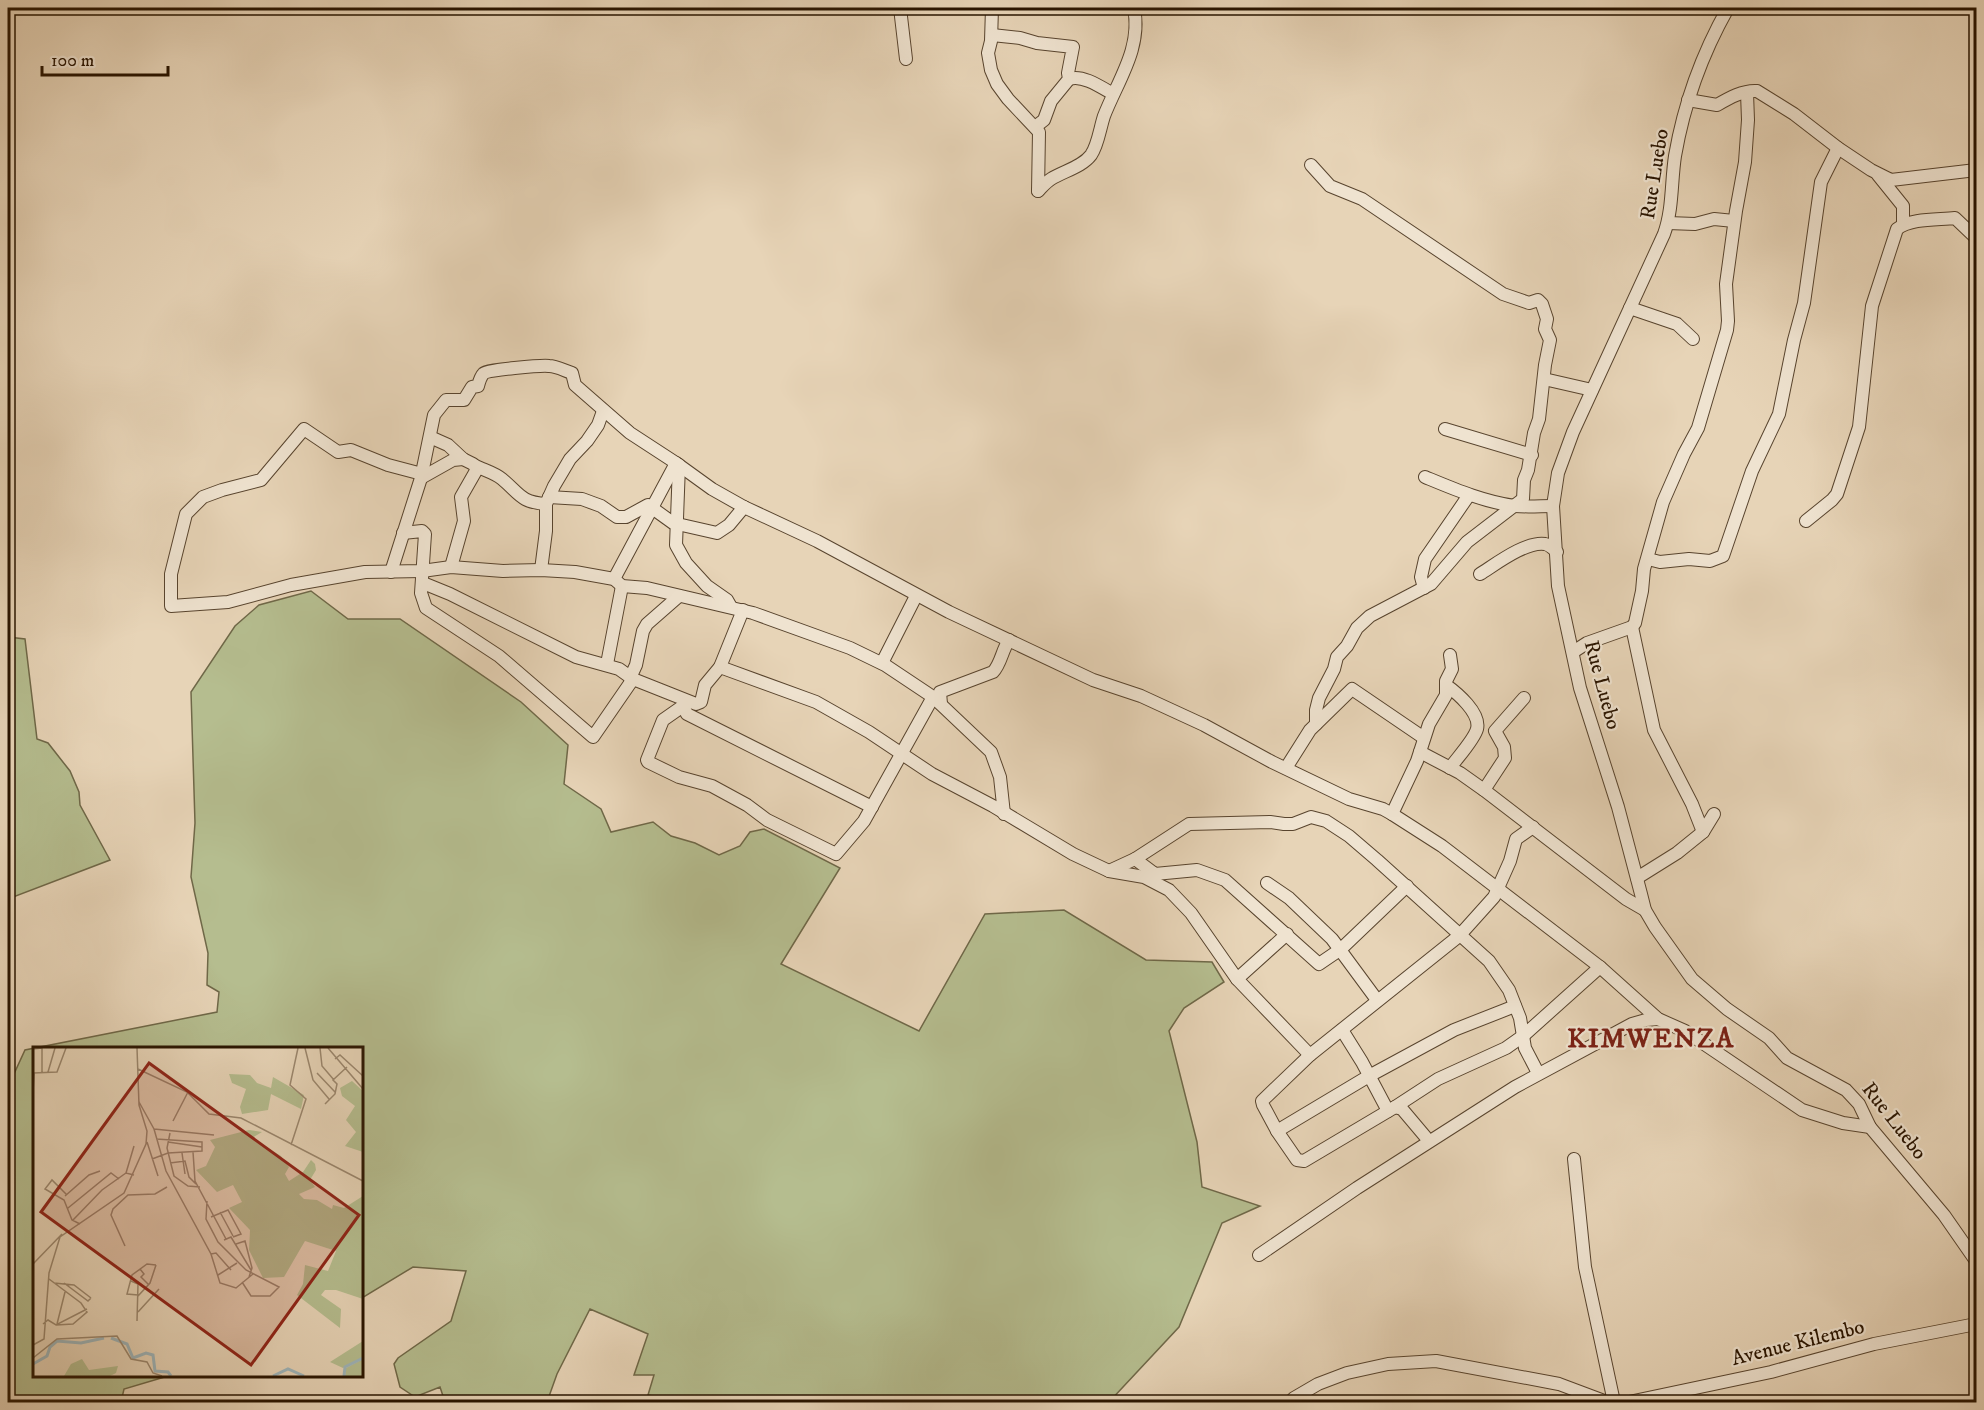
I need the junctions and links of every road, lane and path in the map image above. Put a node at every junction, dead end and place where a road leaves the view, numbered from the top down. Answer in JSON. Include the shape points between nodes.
{"nodes":[{"id":1,"x":900,"y":8,"type":"edge"},
{"id":2,"x":992,"y":8,"type":"edge"},
{"id":3,"x":1134,"y":8,"type":"edge"},
{"id":4,"x":1728,"y":8,"type":"edge"},
{"id":5,"x":992,"y":35,"type":"junction"},
{"id":6,"x":906,"y":58,"type":"dead end"},
{"id":7,"x":1069,"y":80,"type":"junction"},
{"id":8,"x":1747,"y":93,"type":"junction"},
{"id":9,"x":1113,"y":94,"type":"junction"},
{"id":10,"x":1688,"y":100,"type":"junction"},
{"id":11,"x":1035,"y":127,"type":"junction"},
{"id":12,"x":1838,"y":148,"type":"junction"},
{"id":13,"x":1311,"y":165,"type":"dead end"},
{"id":14,"x":1977,"y":170,"type":"edge"},
{"id":15,"x":1877,"y":173,"type":"junction"},
{"id":16,"x":1734,"y":221,"type":"junction"},
{"id":17,"x":1668,"y":223,"type":"junction"},
{"id":18,"x":1903,"y":225,"type":"junction"},
{"id":19,"x":1977,"y":238,"type":"edge"},
{"id":20,"x":1630,"y":308,"type":"junction"},
{"id":21,"x":1693,"y":339,"type":"dead end"},
{"id":22,"x":1544,"y":379,"type":"junction"},
{"id":23,"x":1592,"y":390,"type":"junction"},
{"id":24,"x":603,"y":411,"type":"junction"},
{"id":25,"x":1445,"y":429,"type":"dead end"},
{"id":26,"x":430,"y":437,"type":"junction"},
{"id":27,"x":1532,"y":455,"type":"junction"},
{"id":28,"x":463,"y":459,"type":"junction"},
{"id":29,"x":677,"y":464,"type":"junction"},
{"id":30,"x":476,"y":466,"type":"junction"},
{"id":31,"x":422,"y":476,"type":"junction"},
{"id":32,"x":1425,"y":477,"type":"dead end"},
{"id":33,"x":1469,"y":495,"type":"junction"},
{"id":34,"x":548,"y":500,"type":"junction"},
{"id":35,"x":652,"y":506,"type":"junction"},
{"id":36,"x":1516,"y":506,"type":"junction"},
{"id":37,"x":1553,"y":506,"type":"junction"},
{"id":38,"x":744,"y":507,"type":"junction"},
{"id":39,"x":1806,"y":521,"type":"dead end"},
{"id":40,"x":678,"y":524,"type":"junction"},
{"id":41,"x":403,"y":532,"type":"junction"},
{"id":42,"x":1557,"y":552,"type":"junction"},
{"id":43,"x":1648,"y":559,"type":"junction"},
{"id":44,"x":451,"y":567,"type":"junction"},
{"id":45,"x":541,"y":570,"type":"junction"},
{"id":46,"x":391,"y":572,"type":"junction"},
{"id":47,"x":1480,"y":574,"type":"dead end"},
{"id":48,"x":423,"y":577,"type":"junction"},
{"id":49,"x":618,"y":582,"type":"junction"},
{"id":50,"x":1424,"y":588,"type":"junction"},
{"id":51,"x":679,"y":596,"type":"junction"},
{"id":52,"x":916,"y":596,"type":"junction"},
{"id":53,"x":737,"y":609,"type":"junction"},
{"id":54,"x":1632,"y":627,"type":"junction"},
{"id":55,"x":1009,"y":640,"type":"junction"},
{"id":56,"x":1573,"y":652,"type":"junction"},
{"id":57,"x":1450,"y":655,"type":"dead end"},
{"id":58,"x":882,"y":663,"type":"junction"},
{"id":59,"x":607,"y":664,"type":"junction"},
{"id":60,"x":720,"y":667,"type":"junction"},
{"id":61,"x":631,"y":679,"type":"junction"},
{"id":62,"x":1446,"y":685,"type":"junction"},
{"id":63,"x":1319,"y":698,"type":"junction"},
{"id":64,"x":1524,"y":698,"type":"dead end"},
{"id":65,"x":937,"y":700,"type":"junction"},
{"id":66,"x":1339,"y":700,"type":"junction"},
{"id":67,"x":686,"y":704,"type":"junction"},
{"id":68,"x":1316,"y":724,"type":"junction"},
{"id":69,"x":1424,"y":738,"type":"junction"},
{"id":70,"x":1420,"y":752,"type":"junction"},
{"id":71,"x":902,"y":754,"type":"junction"},
{"id":72,"x":1286,"y":768,"type":"junction"},
{"id":73,"x":1450,"y":768,"type":"junction"},
{"id":74,"x":1484,"y":790,"type":"junction"},
{"id":75,"x":872,"y":807,"type":"junction"},
{"id":76,"x":1004,"y":814,"type":"junction"},
{"id":77,"x":1392,"y":814,"type":"junction"},
{"id":78,"x":1714,"y":814,"type":"dead end"},
{"id":79,"x":1533,"y":826,"type":"junction"},
{"id":80,"x":1703,"y":832,"type":"junction"},
{"id":81,"x":1135,"y":859,"type":"junction"},
{"id":82,"x":1109,"y":871,"type":"junction"},
{"id":83,"x":1637,"y":878,"type":"junction"},
{"id":84,"x":1267,"y":883,"type":"dead end"},
{"id":85,"x":1407,"y":886,"type":"junction"},
{"id":86,"x":1497,"y":889,"type":"junction"},
{"id":87,"x":1646,"y":910,"type":"junction"},
{"id":88,"x":1287,"y":934,"type":"junction"},
{"id":89,"x":1459,"y":936,"type":"junction"},
{"id":90,"x":1341,"y":949,"type":"junction"},
{"id":91,"x":1600,"y":967,"type":"junction"},
{"id":92,"x":1237,"y":979,"type":"junction"},
{"id":93,"x":1377,"y":1000,"type":"junction"},
{"id":94,"x":1517,"y":1012,"type":"junction"},
{"id":95,"x":1659,"y":1019,"type":"junction"},
{"id":96,"x":1536,"y":1025,"type":"junction"},
{"id":97,"x":1342,"y":1030,"type":"junction"},
{"id":98,"x":1523,"y":1036,"type":"junction"},
{"id":99,"x":1310,"y":1055,"type":"junction"},
{"id":100,"x":1538,"y":1073,"type":"junction"},
{"id":101,"x":1369,"y":1076,"type":"junction"},
{"id":102,"x":1392,"y":1109,"type":"junction"},
{"id":103,"x":1870,"y":1127,"type":"junction"},
{"id":104,"x":1277,"y":1131,"type":"junction"},
{"id":105,"x":1429,"y":1141,"type":"junction"},
{"id":106,"x":1574,"y":1159,"type":"dead end"},
{"id":107,"x":1258,"y":1255,"type":"dead end"},
{"id":108,"x":1977,"y":1261,"type":"edge"},
{"id":109,"x":1977,"y":1324,"type":"edge"},
{"id":110,"x":1290,"y":1402,"type":"edge"},
{"id":111,"x":1607,"y":1402,"type":"edge"},
{"id":112,"x":1614,"y":1402,"type":"edge"},
{"id":113,"x":1629,"y":1402,"type":"edge"}],
"edges":[{"from":1,"to":6,"type":"street"},
{"from":2,"to":5,"type":"street"},
{"from":3,"to":9,"type":"street","via":[[1137,21],[1130,59]]},
{"from":4,"to":10,"type":"street","name":"Rue Luebo","via":[[1712,35]]},
{"from":5,"to":7,"type":"street","via":[[1072,46]]},
{"from":5,"to":11,"type":"street","via":[[988,53],[997,84]]},
{"from":7,"to":9,"type":"street","via":[[1089,81]]},
{"from":7,"to":11,"type":"street","via":[[1051,101],[1044,120]]},
{"from":8,"to":10,"type":"street","via":[[1717,105]]},
{"from":8,"to":12,"type":"street","via":[[1757,91]]},
{"from":8,"to":16,"type":"street","via":[[1747,141]]},
{"from":9,"to":11,"type":"street","via":[[1092,154],[1050,179],[1038,191],[1040,138]]},
{"from":10,"to":17,"type":"street","name":"Rue Luebo","via":[[1675,156]]},
{"from":12,"to":15,"type":"street"},
{"from":12,"to":43,"type":"street","via":[[1821,182],[1804,303],[1779,414],[1752,471],[1723,556],[1710,561]]},
{"from":13,"to":22,"type":"street","via":[[1330,186],[1362,199],[1503,294],[1529,303],[1538,300],[1548,321],[1545,331],[1550,340]]},
{"from":14,"to":15,"type":"street","via":[[1898,180]]},
{"from":15,"to":18,"type":"street","via":[[1903,206]]},
{"from":16,"to":17,"type":"street"},
{"from":16,"to":43,"type":"street","via":[[1726,284],[1727,330],[1698,428],[1663,502]]},
{"from":17,"to":20,"type":"street","name":"Rue Luebo"},
{"from":18,"to":19,"type":"street","via":[[1955,218]]},
{"from":18,"to":39,"type":"street","via":[[1895,233],[1872,306],[1854,446],[1837,494]]},
{"from":20,"to":21,"type":"street","via":[[1677,324]]},
{"from":20,"to":23,"type":"street","name":"Rue Luebo"},
{"from":22,"to":23,"type":"street"},
{"from":22,"to":27,"type":"street"},
{"from":23,"to":37,"type":"street","name":"Rue Luebo","via":[[1565,452]]},
{"from":24,"to":26,"type":"street","via":[[575,385],[572,373],[552,366],[531,365],[488,370],[464,400],[448,400],[441,405],[434,415]]},
{"from":24,"to":29,"type":"street"},
{"from":24,"to":34,"type":"street","via":[[598,425],[575,452]]},
{"from":25,"to":27,"type":"street"},
{"from":26,"to":28,"type":"street","via":[[448,445]]},
{"from":26,"to":31,"type":"street"},
{"from":27,"to":36,"type":"street","via":[[1523,499]]},
{"from":28,"to":30,"type":"street"},
{"from":28,"to":31,"type":"street"},
{"from":29,"to":35,"type":"street"},
{"from":29,"to":38,"type":"street"},
{"from":29,"to":40,"type":"street"},
{"from":30,"to":34,"type":"street","via":[[500,477],[521,498],[532,503]]},
{"from":30,"to":44,"type":"street","via":[[461,497],[464,521]]},
{"from":31,"to":41,"type":"street"},
{"from":31,"to":46,"type":"street","via":[[351,450],[338,452],[304,429],[261,480],[203,497],[186,514],[171,574],[171,606],[228,602],[327,578]]},
{"from":32,"to":33,"type":"street"},
{"from":33,"to":36,"type":"street"},
{"from":33,"to":50,"type":"street","via":[[1425,560],[1421,577]]},
{"from":34,"to":35,"type":"street","via":[[582,499],[626,517],[643,506]]},
{"from":34,"to":45,"type":"street"},
{"from":35,"to":40,"type":"street"},
{"from":35,"to":49,"type":"street"},
{"from":36,"to":37,"type":"street"},
{"from":36,"to":50,"type":"street","via":[[1467,542]]},
{"from":37,"to":42,"type":"street","name":"Rue Luebo"},
{"from":38,"to":40,"type":"street","via":[[717,533]]},
{"from":38,"to":52,"type":"street","via":[[817,541]]},
{"from":40,"to":53,"type":"street","via":[[676,545],[686,563],[707,586]]},
{"from":41,"to":46,"type":"street"},
{"from":41,"to":48,"type":"street","via":[[424,532]]},
{"from":42,"to":47,"type":"street","via":[[1544,544],[1532,545]]},
{"from":42,"to":56,"type":"street","name":"Rue Luebo","via":[[1558,586]]},
{"from":43,"to":54,"type":"street"},
{"from":44,"to":45,"type":"street"},
{"from":44,"to":48,"type":"street"},
{"from":45,"to":49,"type":"street","via":[[575,572]]},
{"from":46,"to":48,"type":"street"},
{"from":48,"to":59,"type":"street","via":[[576,657]]},
{"from":48,"to":61,"type":"street","via":[[421,592],[426,608],[499,656],[593,737]]},
{"from":49,"to":51,"type":"street"},
{"from":49,"to":59,"type":"street"},
{"from":50,"to":63,"type":"street","via":[[1377,612],[1357,628],[1337,657]]},
{"from":51,"to":53,"type":"street"},
{"from":51,"to":61,"type":"street","via":[[647,624]]},
{"from":52,"to":55,"type":"street"},
{"from":52,"to":58,"type":"street"},
{"from":53,"to":58,"type":"street","via":[[803,630]]},
{"from":53,"to":60,"type":"street"},
{"from":54,"to":56,"type":"street","via":[[1584,644]]},
{"from":54,"to":80,"type":"street","via":[[1654,730]]},
{"from":55,"to":65,"type":"street","via":[[993,672],[939,692]]},
{"from":55,"to":72,"type":"street","via":[[1093,680],[1141,696],[1204,725]]},
{"from":56,"to":83,"type":"street","name":"Rue Luebo","via":[[1580,688]]},
{"from":57,"to":62,"type":"street","via":[[1452,669]]},
{"from":58,"to":65,"type":"street"},
{"from":59,"to":61,"type":"street"},
{"from":60,"to":67,"type":"street","via":[[705,685],[701,702]]},
{"from":60,"to":71,"type":"street","via":[[816,702]]},
{"from":61,"to":67,"type":"street"},
{"from":62,"to":69,"type":"street","via":[[1446,695]]},
{"from":62,"to":73,"type":"street","via":[[1460,695],[1478,724]]},
{"from":63,"to":66,"type":"street","via":[[1327,703]]},
{"from":63,"to":68,"type":"street"},
{"from":64,"to":74,"type":"street","via":[[1495,731],[1505,758]]},
{"from":65,"to":71,"type":"street"},
{"from":65,"to":76,"type":"street","via":[[991,752],[1000,777]]},
{"from":66,"to":68,"type":"street"},
{"from":66,"to":69,"type":"street","via":[[1354,689]]},
{"from":67,"to":75,"type":"street","via":[[687,714]]},
{"from":67,"to":75,"type":"street","via":[[663,720],[648,762],[679,777],[712,786],[766,820],[836,854]]},
{"from":68,"to":72,"type":"street"},
{"from":69,"to":70,"type":"street"},
{"from":70,"to":73,"type":"street"},
{"from":70,"to":77,"type":"street"},
{"from":71,"to":75,"type":"street"},
{"from":71,"to":76,"type":"street"},
{"from":72,"to":77,"type":"street","via":[[1349,799]]},
{"from":73,"to":74,"type":"street"},
{"from":74,"to":79,"type":"street"},
{"from":76,"to":82,"type":"street"},
{"from":77,"to":86,"type":"street","via":[[1442,846]]},
{"from":78,"to":80,"type":"street"},
{"from":79,"to":86,"type":"street","via":[[1516,839]]},
{"from":79,"to":87,"type":"street","via":[[1626,899]]},
{"from":80,"to":83,"type":"street"},
{"from":81,"to":82,"type":"street"},
{"from":81,"to":85,"type":"street","via":[[1190,824],[1293,824],[1311,817],[1326,821],[1349,836]]},
{"from":81,"to":88,"type":"street","via":[[1155,874],[1197,870],[1225,880]]},
{"from":82,"to":92,"type":"street","via":[[1144,877],[1169,890],[1191,913]]},
{"from":83,"to":87,"type":"street","name":"Rue Luebo"},
{"from":84,"to":90,"type":"street","via":[[1289,898]]},
{"from":85,"to":89,"type":"street"},
{"from":85,"to":90,"type":"street"},
{"from":86,"to":89,"type":"street"},
{"from":86,"to":91,"type":"street"},
{"from":87,"to":103,"type":"street","name":"Rue Luebo","via":[[1692,979],[1769,1038],[1787,1058],[1846,1090],[1859,1104]]},
{"from":88,"to":90,"type":"street","via":[[1319,964]]},
{"from":88,"to":92,"type":"street"},
{"from":89,"to":93,"type":"street"},
{"from":89,"to":94,"type":"street","via":[[1489,962],[1509,990]]},
{"from":90,"to":93,"type":"street"},
{"from":91,"to":95,"type":"street"},
{"from":91,"to":96,"type":"street"},
{"from":92,"to":99,"type":"street"},
{"from":93,"to":97,"type":"street"},
{"from":94,"to":96,"type":"street","via":[[1530,1025]]},
{"from":94,"to":98,"type":"street"},
{"from":94,"to":101,"type":"street","via":[[1454,1030]]},
{"from":95,"to":100,"type":"street","via":[[1632,1024]]},
{"from":95,"to":103,"type":"street","via":[[1685,1031],[1802,1110]]},
{"from":96,"to":98,"type":"street"},
{"from":97,"to":99,"type":"street"},
{"from":97,"to":101,"type":"street"},
{"from":98,"to":100,"type":"street"},
{"from":98,"to":102,"type":"street","via":[[1491,1056],[1438,1079]]},
{"from":99,"to":104,"type":"street","via":[[1262,1101]]},
{"from":100,"to":105,"type":"street"},
{"from":101,"to":102,"type":"street"},
{"from":101,"to":104,"type":"street"},
{"from":102,"to":104,"type":"street","via":[[1300,1162]]},
{"from":102,"to":105,"type":"street","via":[[1402,1109]]},
{"from":103,"to":108,"type":"street","name":"Rue Luebo"},
{"from":105,"to":107,"type":"street"},
{"from":106,"to":112,"type":"street","via":[[1585,1267]]},
{"from":109,"to":113,"type":"street","name":"Avenue Kilembo","via":[[1874,1344],[1771,1372]]},
{"from":110,"to":111,"type":"street","via":[[1318,1384],[1347,1373],[1388,1364],[1436,1361],[1559,1384]]}]}
